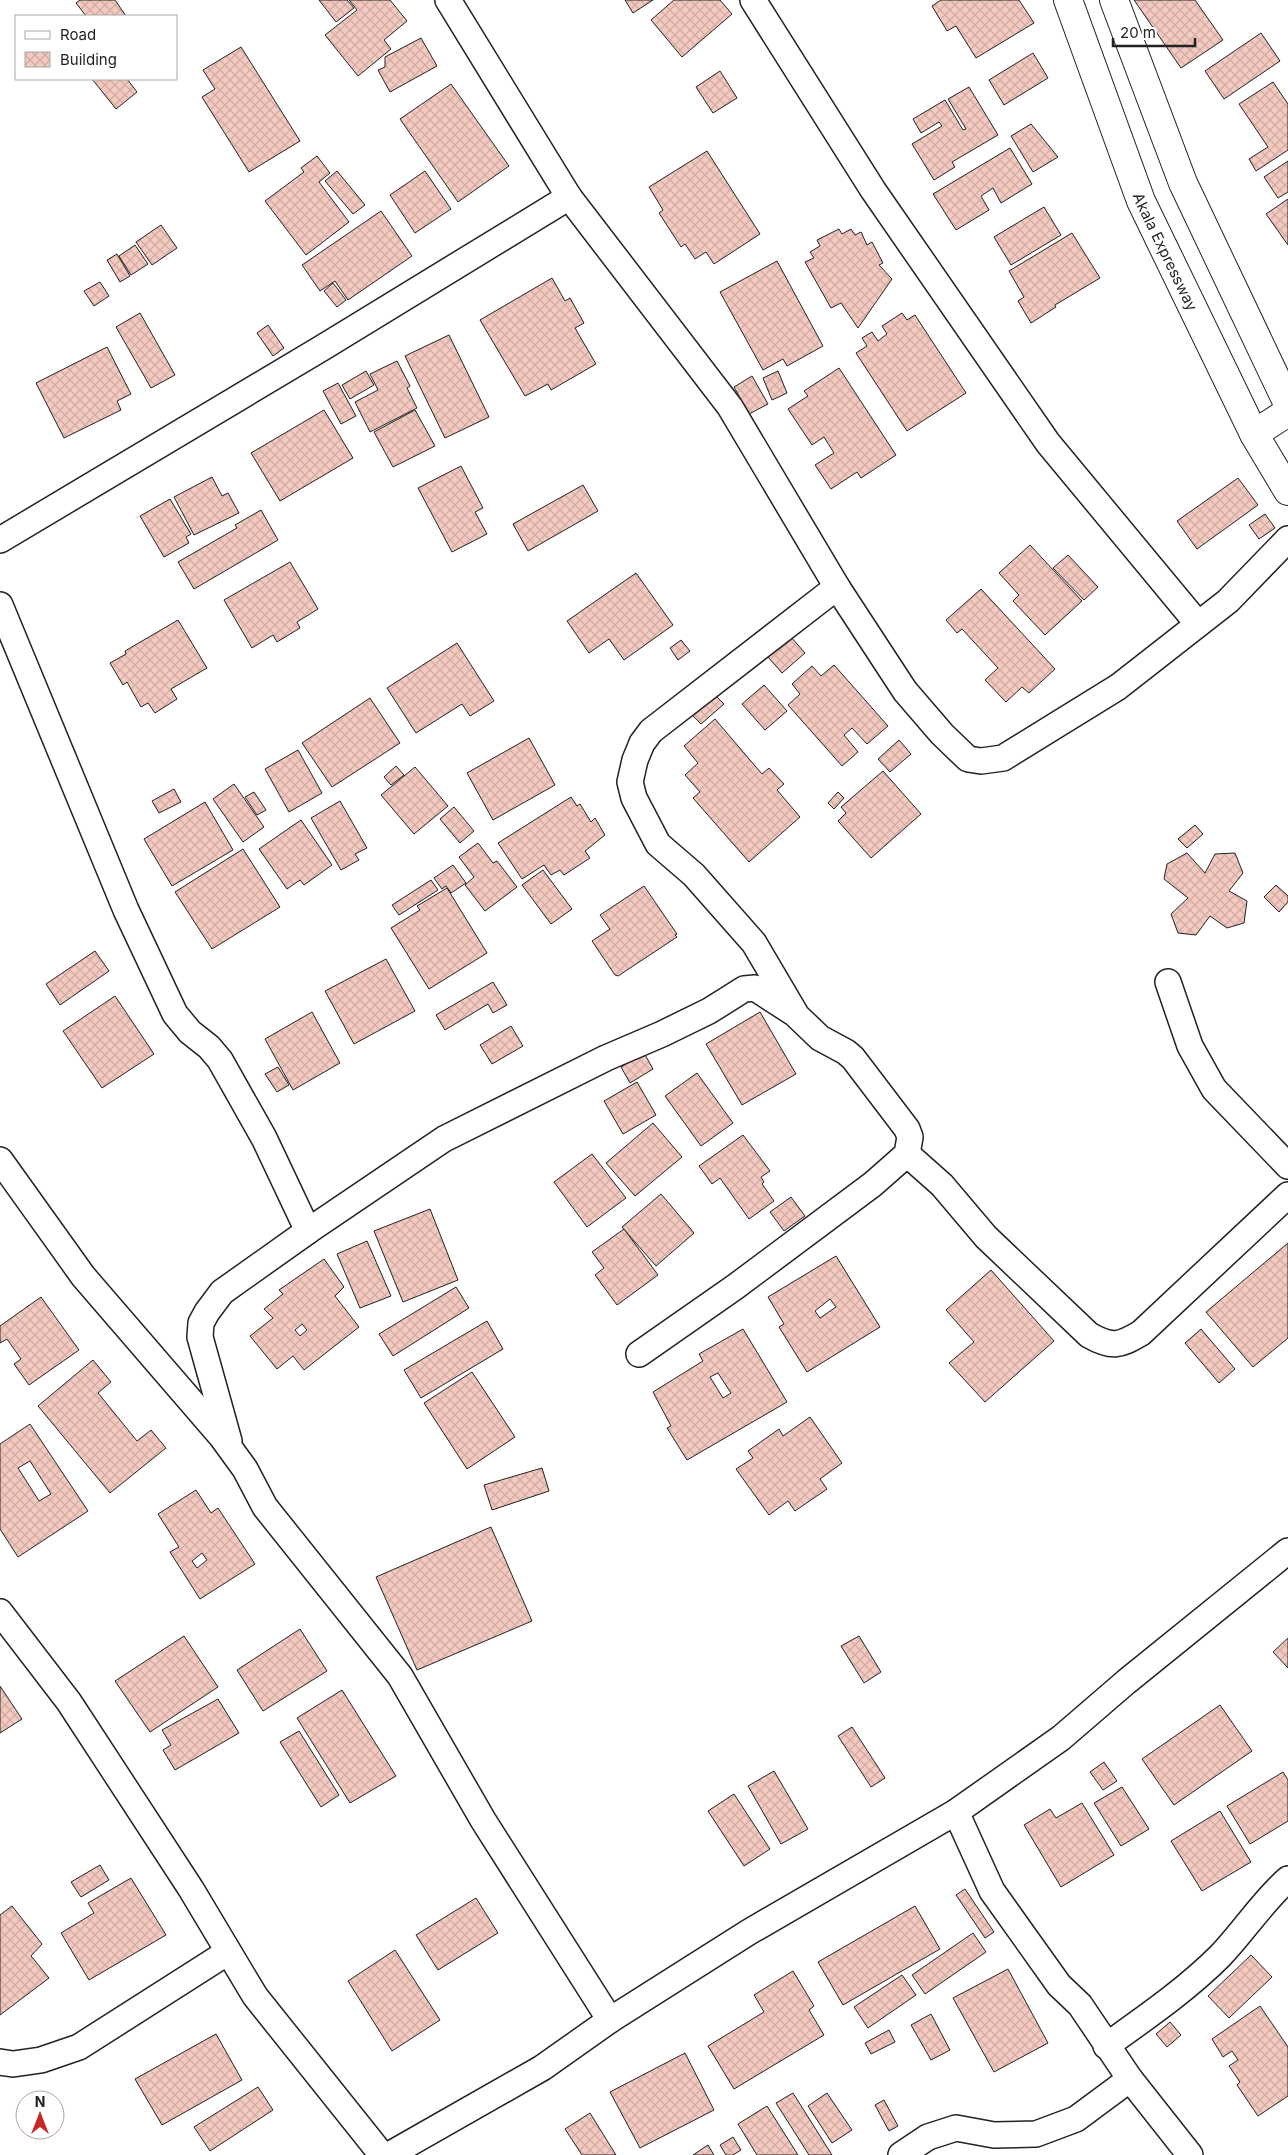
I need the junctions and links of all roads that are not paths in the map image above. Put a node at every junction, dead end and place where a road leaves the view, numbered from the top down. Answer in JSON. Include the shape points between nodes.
{"nodes":[{"id":1,"x":448,"y":0,"type":"edge"},
{"id":2,"x":1068,"y":0,"type":"edge"},
{"id":3,"x":1114,"y":0,"type":"edge"},
{"id":4,"x":756,"y":1,"type":"edge"},
{"id":5,"x":569,"y":197,"type":"junction"},
{"id":6,"x":1288,"y":404,"type":"edge"},
{"id":7,"x":1288,"y":412,"type":"edge"},
{"id":8,"x":1254,"y":434,"type":"junction"},
{"id":9,"x":1288,"y":491,"type":"edge"},
{"id":10,"x":1288,"y":539,"type":"edge"},
{"id":11,"x":0,"y":540,"type":"edge"},
{"id":12,"x":837,"y":587,"type":"junction"},
{"id":13,"x":0,"y":605,"type":"edge"},
{"id":14,"x":1198,"y":624,"type":"junction"},
{"id":15,"x":1168,"y":982,"type":"dead end"},
{"id":16,"x":797,"y":1016,"type":"junction"},
{"id":17,"x":907,"y":1154,"type":"junction"},
{"id":18,"x":0,"y":1160,"type":"edge"},
{"id":19,"x":1288,"y":1166,"type":"edge"},
{"id":20,"x":1288,"y":1195,"type":"edge"},
{"id":21,"x":308,"y":1231,"type":"junction"},
{"id":22,"x":639,"y":1354,"type":"dead end"},
{"id":23,"x":232,"y":1453,"type":"junction"},
{"id":24,"x":1288,"y":1551,"type":"edge"},
{"id":25,"x":0,"y":1612,"type":"edge"},
{"id":26,"x":956,"y":1812,"type":"junction"},
{"id":27,"x":1288,"y":1879,"type":"edge"},
{"id":28,"x":228,"y":1952,"type":"junction"},
{"id":29,"x":610,"y":2020,"type":"junction"},
{"id":30,"x":1106,"y":2046,"type":"junction"},
{"id":31,"x":0,"y":2062,"type":"edge"},
{"id":32,"x":1130,"y":2079,"type":"junction"},
{"id":33,"x":382,"y":2155,"type":"edge"},
{"id":34,"x":389,"y":2155,"type":"edge"},
{"id":35,"x":901,"y":2155,"type":"edge"},
{"id":36,"x":1190,"y":2155,"type":"edge"}],
"edges":[{"from":1,"to":5,"type":"street"},
{"from":2,"to":8,"type":"main road","name":"Akala Expressway","via":[[1141,201]]},
{"from":3,"to":6,"type":"main road","via":[[1182,183]]},
{"from":4,"to":14,"type":"street","via":[[873,190],[1048,442]]},
{"from":5,"to":11,"type":"street"},
{"from":5,"to":12,"type":"street","via":[[730,407]]},
{"from":7,"to":8,"type":"main road"},
{"from":8,"to":9,"type":"main road","name":"Akala Expressway"},
{"from":10,"to":14,"type":"street","via":[[1228,601]]},
{"from":12,"to":14,"type":"street","via":[[905,691],[968,759],[981,761],[1003,758],[1118,687]]},
{"from":12,"to":16,"type":"street","via":[[651,731],[642,743],[630,782],[634,798],[658,844],[694,876],[754,943]]},
{"from":13,"to":21,"type":"street","via":[[126,910],[175,1014],[220,1060],[264,1138]]},
{"from":15,"to":19,"type":"street","via":[[1190,1046],[1214,1089]]},
{"from":16,"to":17,"type":"street","via":[[820,1038],[846,1052],[864,1071],[906,1129],[910,1137]]},
{"from":16,"to":21,"type":"street","via":[[755,988],[744,989],[662,1034],[606,1058],[444,1139]]},
{"from":17,"to":20,"type":"street","via":[[942,1185],[986,1237],[1089,1335],[1104,1344],[1124,1343],[1141,1333]]},
{"from":17,"to":22,"type":"street","via":[[858,1196]]},
{"from":18,"to":23,"type":"street","via":[[83,1276],[221,1436]]},
{"from":21,"to":23,"type":"street","via":[[222,1292],[201,1323],[204,1354]]},
{"from":23,"to":29,"type":"street","via":[[245,1469],[265,1507],[400,1676],[484,1820]]},
{"from":24,"to":26,"type":"street","via":[[1061,1738]]},
{"from":25,"to":28,"type":"street","via":[[69,1702],[191,1889]]},
{"from":26,"to":29,"type":"street","via":[[749,1932]]},
{"from":26,"to":30,"type":"street","via":[[992,1891],[1059,1985],[1080,2005]]},
{"from":27,"to":30,"type":"street","via":[[1271,1894],[1221,1955],[1164,2004]]},
{"from":28,"to":31,"type":"street","via":[[80,2047],[41,2060],[12,2064]]},
{"from":28,"to":33,"type":"street","via":[[255,1996]]},
{"from":29,"to":34,"type":"street","via":[[542,2068]]},
{"from":30,"to":32,"type":"street"},
{"from":32,"to":35,"type":"street","via":[[1076,2119],[1036,2134],[994,2135],[956,2128],[928,2137]]},
{"from":32,"to":36,"type":"street"}]}
